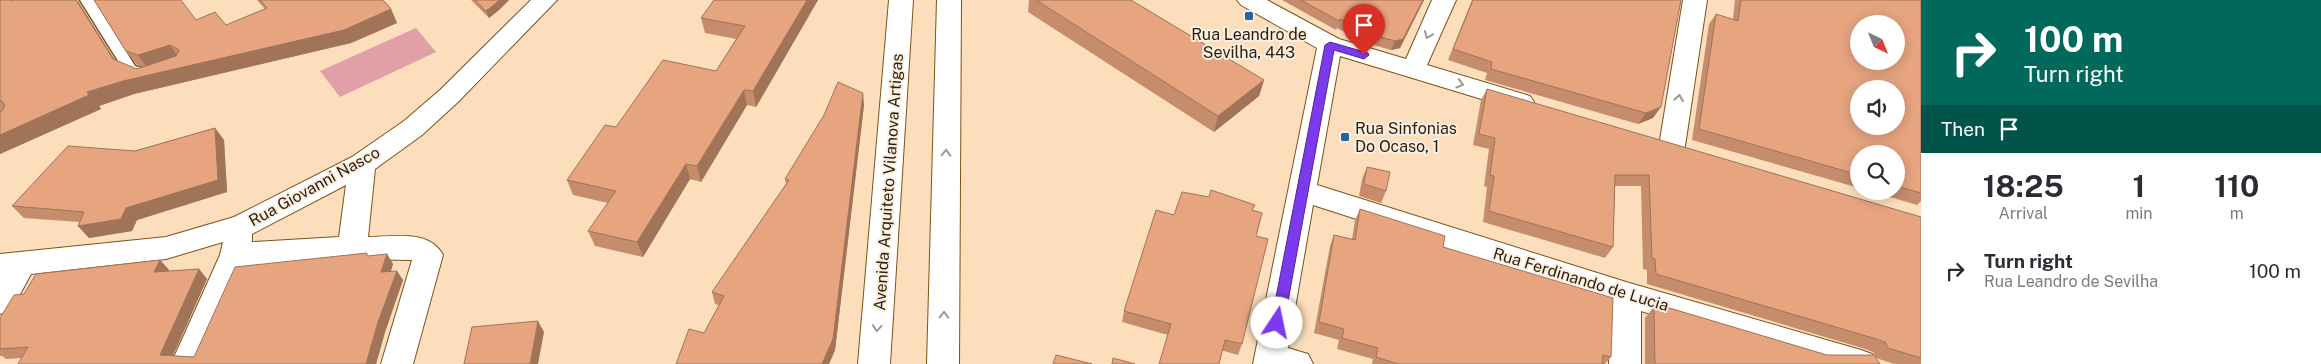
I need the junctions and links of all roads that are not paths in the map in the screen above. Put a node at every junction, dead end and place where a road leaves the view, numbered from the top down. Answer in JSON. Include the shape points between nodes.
{"nodes":[{"id":1,"x":87,"y":0,"type":"edge"},
{"id":2,"x":545,"y":0,"type":"edge"},
{"id":3,"x":901,"y":0,"type":"edge"},
{"id":4,"x":949,"y":0,"type":"edge"},
{"id":5,"x":1249,"y":0,"type":"edge"},
{"id":6,"x":1444,"y":0,"type":"edge"},
{"id":7,"x":1695,"y":0,"type":"edge"},
{"id":8,"x":1330,"y":45,"type":"junction"},
{"id":9,"x":164,"y":70,"type":"edge"},
{"id":10,"x":1413,"y":70,"type":"junction"},
{"id":11,"x":1547,"y":110,"type":"edge"},
{"id":12,"x":1700,"y":155,"type":"edge"},
{"id":13,"x":362,"y":164,"type":"junction"},
{"id":14,"x":1303,"y":191,"type":"junction"},
{"id":15,"x":242,"y":226,"type":"junction"},
{"id":16,"x":352,"y":248,"type":"junction"},
{"id":17,"x":235,"y":256,"type":"junction"},
{"id":18,"x":11,"y":265,"type":"edge"},
{"id":19,"x":1626,"y":294,"type":"junction"},
{"id":20,"x":0,"y":302,"type":"edge"},
{"id":21,"x":1279,"y":361,"type":"edge"},
{"id":22,"x":187,"y":364,"type":"edge"},
{"id":23,"x":397,"y":364,"type":"edge"},
{"id":24,"x":874,"y":364,"type":"edge"},
{"id":25,"x":943,"y":364,"type":"edge"},
{"id":26,"x":1625,"y":364,"type":"edge"},
{"id":27,"x":1861,"y":364,"type":"edge"}],
"edges":[{"from":1,"to":9,"type":"lane","via":[[130,69],[148,76]]},
{"from":2,"to":13,"type":"street","name":"Rua Giovanni Nasco","via":[[414,128]]},
{"from":3,"to":24,"type":"street","name":"Avenida Arquiteto Vilanova Artigas","one_way":true},
{"from":25,"to":4,"type":"street","one_way":true},
{"from":5,"to":8,"type":"street"},
{"from":6,"to":10,"type":"street","one_way":true},
{"from":12,"to":7,"type":"street","one_way":true,"via":[[1662,144]]},
{"from":8,"to":10,"type":"street"},
{"from":8,"to":14,"type":"street"},
{"from":10,"to":11,"type":"street","one_way":true},
{"from":13,"to":15,"type":"street","name":"Rua Giovanni Nasco"},
{"from":13,"to":16,"type":"street"},
{"from":14,"to":19,"type":"street","name":"Rua Ferdinando de Lucia"},
{"from":14,"to":21,"type":"street"},
{"from":15,"to":17,"type":"street"},
{"from":15,"to":18,"type":"street","name":"Rua Giovanni Nasco","via":[[166,248]]},
{"from":16,"to":17,"type":"street"},
{"from":16,"to":23,"type":"street","via":[[422,249],[428,255]]},
{"from":17,"to":22,"type":"street"},
{"from":18,"to":20,"type":"street"},
{"from":19,"to":26,"type":"street"},
{"from":19,"to":27,"type":"street","name":"Rua Ferdinando de Lucia"}]}
